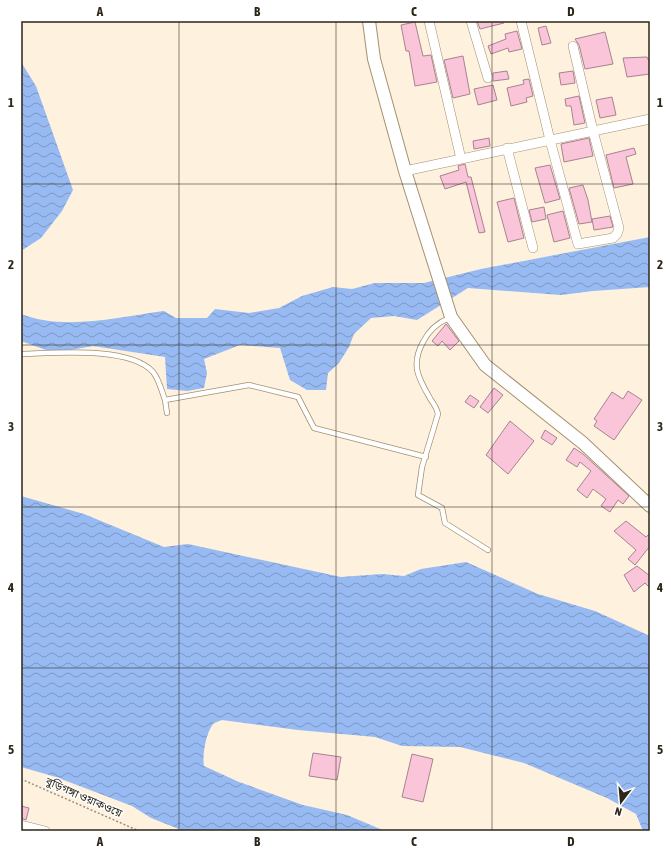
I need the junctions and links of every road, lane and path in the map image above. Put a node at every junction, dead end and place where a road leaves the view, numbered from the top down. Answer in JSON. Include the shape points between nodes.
{"nodes":[{"id":1,"x":369,"y":21,"type":"edge"},
{"id":2,"x":428,"y":21,"type":"edge"},
{"id":3,"x":471,"y":21,"type":"edge"},
{"id":4,"x":521,"y":21,"type":"edge"},
{"id":5,"x":573,"y":46,"type":"dead end"},
{"id":6,"x":488,"y":78,"type":"dead end"},
{"id":7,"x":650,"y":119,"type":"edge"},
{"id":8,"x":593,"y":131,"type":"junction"},
{"id":9,"x":550,"y":140,"type":"junction"},
{"id":10,"x":507,"y":148,"type":"junction"},
{"id":11,"x":461,"y":159,"type":"junction"},
{"id":12,"x":405,"y":171,"type":"junction"},
{"id":13,"x":533,"y":248,"type":"dead end"},
{"id":14,"x":451,"y":317,"type":"junction"},
{"id":15,"x":21,"y":354,"type":"edge"},
{"id":16,"x":165,"y":400,"type":"junction"},
{"id":17,"x":167,"y":413,"type":"dead end"},
{"id":18,"x":426,"y":457,"type":"junction"},
{"id":19,"x":650,"y":506,"type":"edge"},
{"id":20,"x":488,"y":550,"type":"dead end"},
{"id":21,"x":21,"y":779,"type":"edge"},
{"id":22,"x":21,"y":825,"type":"edge"},
{"id":23,"x":46,"y":831,"type":"edge"},
{"id":24,"x":139,"y":831,"type":"edge"}],
"edges":[{"from":1,"to":12,"type":"street","via":[[374,59]]},
{"from":2,"to":11,"type":"street"},
{"from":3,"to":6,"type":"street"},
{"from":4,"to":9,"type":"street"},
{"from":5,"to":8,"type":"street"},
{"from":7,"to":8,"type":"street"},
{"from":8,"to":9,"type":"street"},
{"from":8,"to":9,"type":"street","via":[[619,228],[613,238],[591,243],[578,244]]},
{"from":9,"to":10,"type":"street"},
{"from":10,"to":11,"type":"street"},
{"from":10,"to":13,"type":"street"},
{"from":11,"to":12,"type":"street"},
{"from":12,"to":14,"type":"street"},
{"from":14,"to":18,"type":"lane","via":[[437,323],[416,355],[416,368],[420,379],[438,414]]},
{"from":14,"to":19,"type":"street","via":[[485,365],[583,443]]},
{"from":15,"to":16,"type":"lane","via":[[90,351],[144,363],[154,373]]},
{"from":16,"to":17,"type":"lane"},
{"from":16,"to":18,"type":"lane","via":[[249,385],[270,389],[298,397],[314,428]]},
{"from":18,"to":20,"type":"lane","via":[[418,496],[442,508],[445,523]]},
{"from":21,"to":24,"type":"path","name":"বুড়িগঙ্গা ওয়াকওয়ে"},
{"from":22,"to":23,"type":"street"}]}
